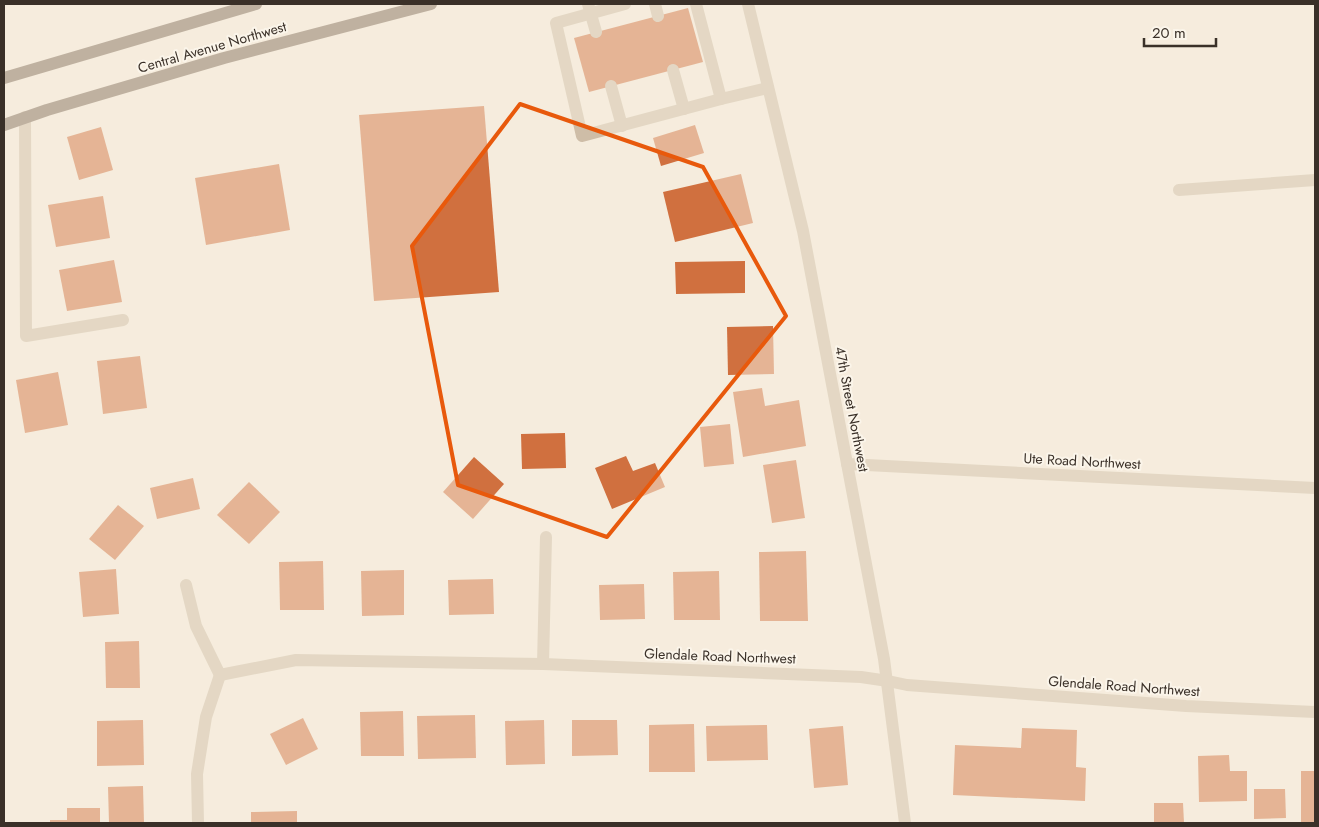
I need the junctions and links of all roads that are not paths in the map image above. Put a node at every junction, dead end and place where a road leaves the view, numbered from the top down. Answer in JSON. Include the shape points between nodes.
{"nodes":[{"id":1,"x":256,"y":4,"type":"edge"},
{"id":2,"x":431,"y":4,"type":"edge"},
{"id":3,"x":625,"y":4,"type":"edge"},
{"id":4,"x":696,"y":4,"type":"edge"},
{"id":5,"x":748,"y":4,"type":"edge"},
{"id":6,"x":589,"y":8,"type":"edge"},
{"id":7,"x":596,"y":32,"type":"dead end"},
{"id":8,"x":673,"y":70,"type":"dead end"},
{"id":9,"x":4,"y":78,"type":"edge"},
{"id":10,"x":611,"y":86,"type":"dead end"},
{"id":11,"x":768,"y":88,"type":"junction"},
{"id":12,"x":721,"y":99,"type":"junction"},
{"id":13,"x":684,"y":109,"type":"junction"},
{"id":14,"x":25,"y":117,"type":"junction"},
{"id":15,"x":4,"y":125,"type":"edge"},
{"id":16,"x":622,"y":126,"type":"junction"},
{"id":17,"x":1315,"y":180,"type":"edge"},
{"id":18,"x":1179,"y":190,"type":"dead end"},
{"id":19,"x":123,"y":320,"type":"dead end"},
{"id":20,"x":847,"y":464,"type":"junction"},
{"id":21,"x":1315,"y":488,"type":"edge"},
{"id":22,"x":546,"y":537,"type":"dead end"},
{"id":23,"x":186,"y":585,"type":"dead end"},
{"id":24,"x":543,"y":664,"type":"junction"},
{"id":25,"x":220,"y":675,"type":"junction"},
{"id":26,"x":888,"y":681,"type":"junction"},
{"id":27,"x":1315,"y":712,"type":"edge"},
{"id":28,"x":198,"y":823,"type":"edge"},
{"id":29,"x":905,"y":823,"type":"edge"}],
"edges":[{"from":1,"to":9,"type":"main road"},
{"from":2,"to":14,"type":"main road","name":"Central Avenue Northwest","via":[[224,58]]},
{"from":3,"to":6,"type":"street"},
{"from":4,"to":12,"type":"street"},
{"from":5,"to":11,"type":"street","name":"47th Street Northwest"},
{"from":6,"to":7,"type":"street"},
{"from":6,"to":16,"type":"street","via":[[556,23],[582,136]]},
{"from":8,"to":13,"type":"street"},
{"from":10,"to":16,"type":"street"},
{"from":11,"to":12,"type":"street"},
{"from":11,"to":20,"type":"street","name":"47th Street Northwest","via":[[803,231]]},
{"from":12,"to":13,"type":"street"},
{"from":13,"to":16,"type":"street"},
{"from":14,"to":15,"type":"main road","name":"Central Avenue Northwest"},
{"from":14,"to":19,"type":"street","via":[[26,336]]},
{"from":17,"to":18,"type":"street"},
{"from":20,"to":21,"type":"street","name":"Ute Road Northwest"},
{"from":20,"to":26,"type":"street","name":"47th Street Northwest"},
{"from":22,"to":24,"type":"street"},
{"from":23,"to":25,"type":"street","via":[[196,626]]},
{"from":24,"to":25,"type":"street","name":"Glendale Road Northwest","via":[[296,660]]},
{"from":24,"to":26,"type":"street","name":"Glendale Road Northwest","via":[[851,676]]},
{"from":25,"to":28,"type":"street","via":[[206,718],[197,774]]},
{"from":26,"to":27,"type":"street","name":"Glendale Road Northwest","via":[[1186,706]]},
{"from":26,"to":29,"type":"street","name":"47th Street Northwest"}]}
